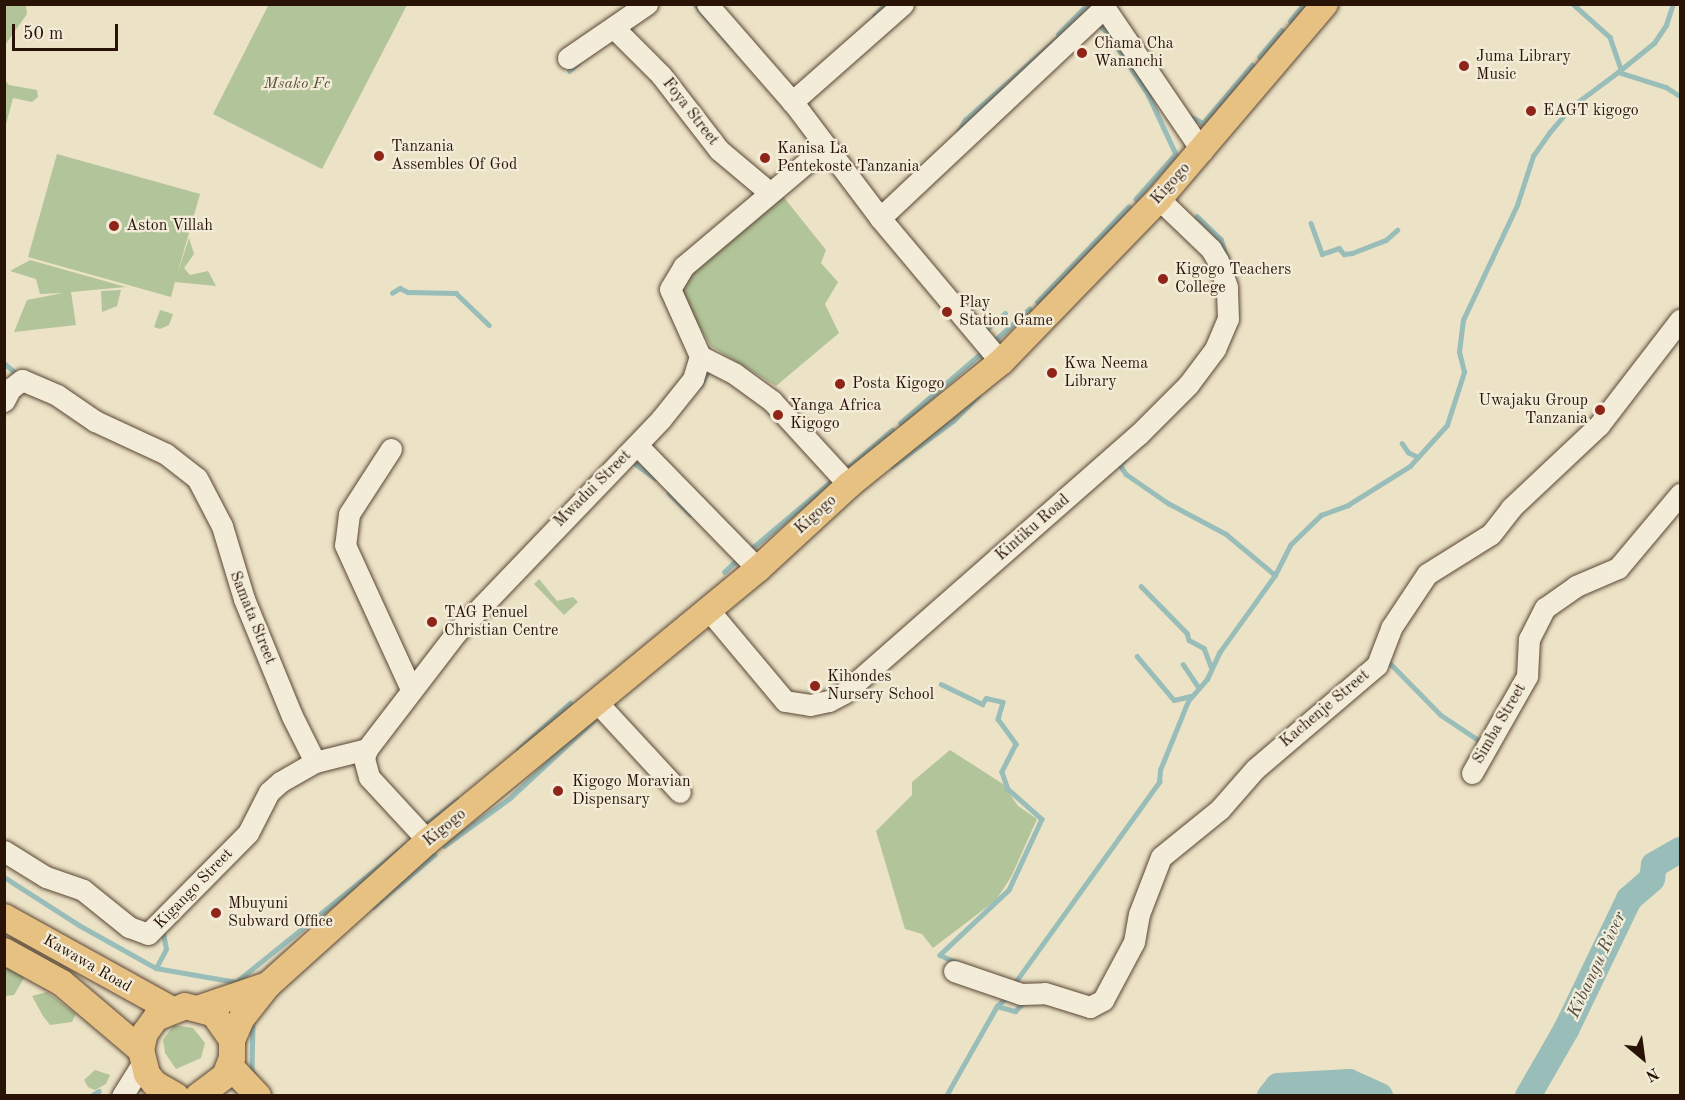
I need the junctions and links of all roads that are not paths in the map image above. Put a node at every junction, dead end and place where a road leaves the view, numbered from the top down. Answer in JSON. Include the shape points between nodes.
{"nodes":[{"id":1,"x":647,"y":4,"type":"edge"},
{"id":2,"x":707,"y":4,"type":"edge"},
{"id":3,"x":903,"y":4,"type":"edge"},
{"id":4,"x":1325,"y":4,"type":"edge"},
{"id":5,"x":1104,"y":6,"type":"edge"},
{"id":6,"x":614,"y":28,"type":"junction"},
{"id":7,"x":568,"y":58,"type":"dead end"},
{"id":8,"x":792,"y":102,"type":"junction"},
{"id":9,"x":826,"y":146,"type":"junction"},
{"id":10,"x":1202,"y":151,"type":"junction"},
{"id":11,"x":769,"y":192,"type":"junction"},
{"id":12,"x":1159,"y":199,"type":"junction"},
{"id":13,"x":880,"y":218,"type":"junction"},
{"id":14,"x":1680,"y":320,"type":"edge"},
{"id":15,"x":700,"y":356,"type":"junction"},
{"id":16,"x":1001,"y":362,"type":"junction"},
{"id":17,"x":9,"y":393,"type":"edge"},
{"id":18,"x":637,"y":445,"type":"junction"},
{"id":19,"x":391,"y":449,"type":"dead end"},
{"id":20,"x":849,"y":485,"type":"junction"},
{"id":21,"x":1680,"y":494,"type":"edge"},
{"id":22,"x":758,"y":569,"type":"junction"},
{"id":23,"x":707,"y":608,"type":"junction"},
{"id":24,"x":411,"y":689,"type":"junction"},
{"id":25,"x":595,"y":700,"type":"junction"},
{"id":26,"x":367,"y":749,"type":"junction"},
{"id":27,"x":315,"y":762,"type":"junction"},
{"id":28,"x":1472,"y":773,"type":"dead end"},
{"id":29,"x":680,"y":792,"type":"dead end"},
{"id":30,"x":428,"y":841,"type":"junction"},
{"id":31,"x":4,"y":851,"type":"edge"},
{"id":32,"x":4,"y":917,"type":"edge"},
{"id":33,"x":4,"y":951,"type":"edge"},
{"id":34,"x":954,"y":971,"type":"dead end"},
{"id":35,"x":268,"y":985,"type":"junction"},
{"id":36,"x":200,"y":1008,"type":"junction"},
{"id":37,"x":171,"y":1009,"type":"junction"},
{"id":38,"x":232,"y":1040,"type":"junction"},
{"id":39,"x":142,"y":1056,"type":"junction"},
{"id":40,"x":231,"y":1066,"type":"junction"},
{"id":41,"x":122,"y":1095,"type":"edge"},
{"id":42,"x":176,"y":1095,"type":"edge"},
{"id":43,"x":198,"y":1095,"type":"edge"},
{"id":44,"x":258,"y":1095,"type":"edge"}],
"edges":[{"from":1,"to":6,"type":"street"},
{"from":2,"to":8,"type":"street"},
{"from":3,"to":8,"type":"street"},
{"from":4,"to":10,"type":"main road","name":"Kigogo"},
{"from":5,"to":10,"type":"street"},
{"from":5,"to":13,"type":"street"},
{"from":6,"to":7,"type":"street"},
{"from":6,"to":11,"type":"street","name":"Foya Street","via":[[661,75],[719,150]]},
{"from":8,"to":9,"type":"street"},
{"from":9,"to":11,"type":"street"},
{"from":9,"to":13,"type":"street"},
{"from":10,"to":12,"type":"main road","name":"Kigogo"},
{"from":11,"to":15,"type":"street","via":[[684,266],[670,289]]},
{"from":12,"to":16,"type":"main road","name":"Kigogo"},
{"from":12,"to":23,"type":"street","name":"Kintiku Road","via":[[1211,249],[1218,261],[1227,287],[1228,318],[1215,349],[1188,385],[1138,435],[843,693],[829,701],[810,705],[785,701]]},
{"from":13,"to":16,"type":"street"},
{"from":14,"to":34,"type":"street","name":"Kachenje Street","via":[[1604,419],[1511,508],[1491,534],[1427,574],[1391,628],[1377,665],[1283,744],[1220,809],[1179,838],[1161,857],[1142,905],[1134,942],[1103,1000],[1090,1007],[1045,993],[1021,994]]},
{"from":15,"to":18,"type":"street","name":"Mwadui Street","via":[[693,379]]},
{"from":15,"to":20,"type":"street","via":[[743,379],[772,401]]},
{"from":16,"to":20,"type":"main road","name":"Kigogo"},
{"from":17,"to":27,"type":"street","name":"Samata Street","via":[[22,380],[45,390],[95,421],[166,454],[193,474],[222,526],[244,599]]},
{"from":18,"to":22,"type":"street"},
{"from":18,"to":24,"type":"street","name":"Mwadui Street","via":[[529,553]]},
{"from":19,"to":24,"type":"street","via":[[349,514],[345,545]]},
{"from":20,"to":22,"type":"main road","name":"Kigogo"},
{"from":21,"to":28,"type":"street","name":"Simba Street","via":[[1618,568],[1576,586],[1545,608],[1529,639],[1527,676]]},
{"from":22,"to":23,"type":"main road","name":"Kigogo"},
{"from":23,"to":25,"type":"main road","name":"Kigogo"},
{"from":24,"to":26,"type":"street","name":"Mwadui Street"},
{"from":25,"to":29,"type":"street"},
{"from":25,"to":30,"type":"main road","name":"Kigogo"},
{"from":26,"to":27,"type":"street","name":"Kigango Street"},
{"from":26,"to":30,"type":"street","via":[[364,758],[369,777]]},
{"from":27,"to":31,"type":"street","name":"Kigango Street","via":[[269,792],[248,833],[148,934],[129,927],[83,890],[46,877]]},
{"from":30,"to":35,"type":"main road","name":"Kigogo"},
{"from":32,"to":37,"type":"main road","name":"Kawawa Road"},
{"from":33,"to":39,"type":"main road","name":"Kawawa Road","via":[[70,989]]},
{"from":35,"to":36,"type":"main road"},
{"from":35,"to":38,"type":"main road","via":[[242,1018]]},
{"from":36,"to":37,"type":"main road"},
{"from":36,"to":38,"type":"main road","via":[[220,1020]]},
{"from":37,"to":39,"type":"main road","via":[[150,1026]]},
{"from":38,"to":40,"type":"main road"},
{"from":39,"to":41,"type":"street"},
{"from":39,"to":42,"type":"main road","name":"Kawawa Road","via":[[155,1084]]},
{"from":40,"to":43,"type":"main road","via":[[218,1085]]},
{"from":40,"to":44,"type":"main road"}]}
